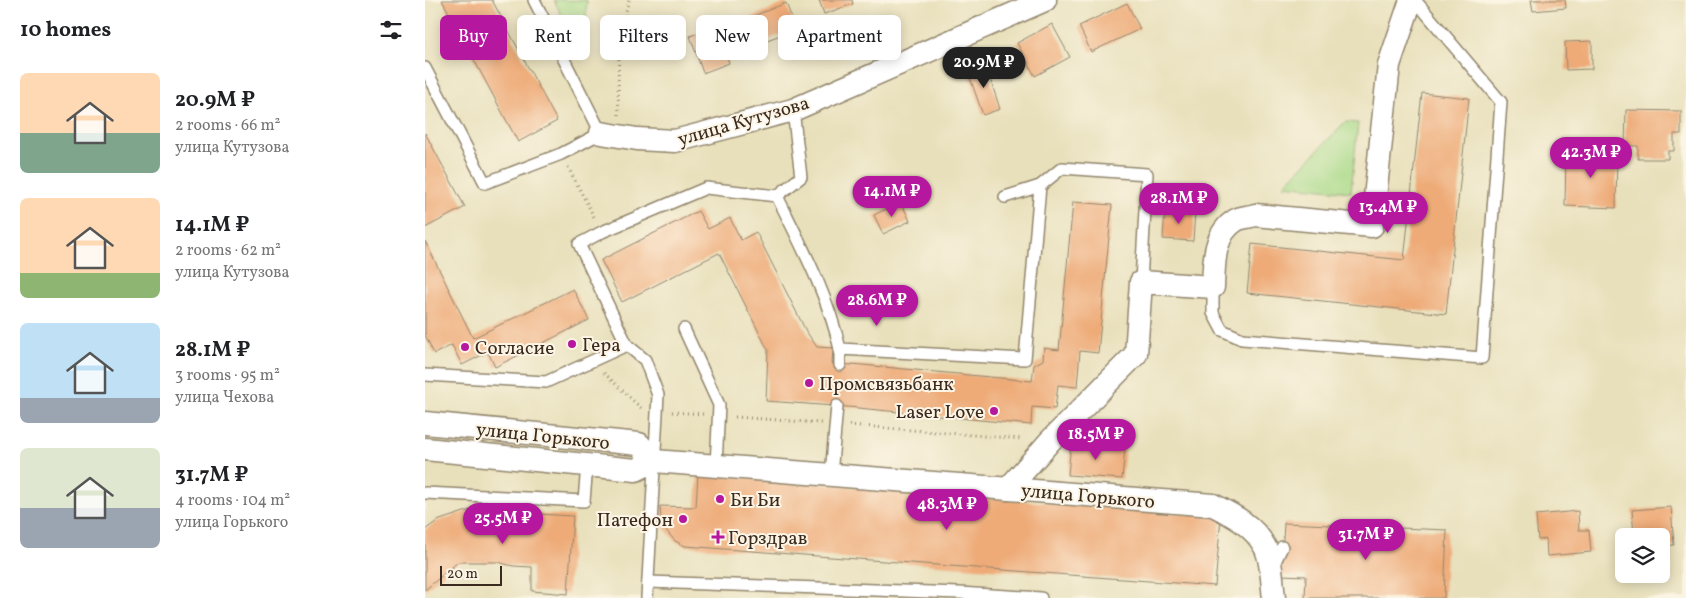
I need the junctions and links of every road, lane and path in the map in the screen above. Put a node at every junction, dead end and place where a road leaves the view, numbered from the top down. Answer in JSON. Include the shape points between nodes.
{"nodes":[{"id":1,"x":534,"y":0,"type":"edge"},
{"id":2,"x":629,"y":0,"type":"edge"},
{"id":3,"x":1045,"y":0,"type":"edge"},
{"id":4,"x":1413,"y":0,"type":"edge"},
{"id":5,"x":425,"y":68,"type":"edge"},
{"id":6,"x":793,"y":110,"type":"junction"},
{"id":7,"x":601,"y":133,"type":"junction"},
{"id":8,"x":561,"y":154,"type":"junction"},
{"id":9,"x":1040,"y":186,"type":"junction"},
{"id":10,"x":777,"y":196,"type":"junction"},
{"id":11,"x":1005,"y":197,"type":"dead end"},
{"id":12,"x":602,"y":232,"type":"junction"},
{"id":13,"x":1141,"y":282,"type":"junction"},
{"id":14,"x":1213,"y":287,"type":"junction"},
{"id":15,"x":684,"y":329,"type":"dead end"},
{"id":16,"x":627,"y":345,"type":"junction"},
{"id":17,"x":840,"y":349,"type":"junction"},
{"id":18,"x":591,"y":361,"type":"junction"},
{"id":19,"x":840,"y":365,"type":"dead end"},
{"id":20,"x":425,"y":375,"type":"edge"},
{"id":21,"x":837,"y":406,"type":"dead end"},
{"id":22,"x":642,"y":409,"type":"dead end"},
{"id":23,"x":425,"y":423,"type":"edge"},
{"id":24,"x":425,"y":449,"type":"edge"},
{"id":25,"x":654,"y":461,"type":"junction"},
{"id":26,"x":587,"y":465,"type":"junction"},
{"id":27,"x":716,"y":466,"type":"junction"},
{"id":28,"x":831,"y":475,"type":"junction"},
{"id":29,"x":1008,"y":489,"type":"junction"},
{"id":30,"x":425,"y":493,"type":"edge"},
{"id":31,"x":648,"y":582,"type":"junction"},
{"id":32,"x":959,"y":595,"type":"edge"},
{"id":33,"x":647,"y":598,"type":"edge"},
{"id":34,"x":1041,"y":598,"type":"edge"},
{"id":35,"x":1274,"y":598,"type":"edge"}],
"edges":[{"from":1,"to":7,"type":"lane"},
{"from":2,"to":7,"type":"path","via":[[618,52],[619,115]]},
{"from":3,"to":6,"type":"street","name":"улица Кутузова"},
{"from":4,"to":14,"type":"street","via":[[1389,65],[1372,226],[1255,215],[1237,220],[1224,232],[1215,249]]},
{"from":4,"to":14,"type":"lane","via":[[1501,102],[1482,358],[1242,339],[1222,330],[1213,313]]},
{"from":5,"to":8,"type":"lane","via":[[485,183]]},
{"from":6,"to":7,"type":"street","name":"улица Кутузова","via":[[675,141]]},
{"from":6,"to":10,"type":"lane","via":[[801,177]]},
{"from":7,"to":8,"type":"lane"},
{"from":8,"to":12,"type":"path"},
{"from":9,"to":11,"type":"lane"},
{"from":9,"to":13,"type":"lane","via":[[1062,168],[1147,174]]},
{"from":9,"to":17,"type":"lane","via":[[1025,359]]},
{"from":10,"to":12,"type":"lane","via":[[706,188]]},
{"from":10,"to":17,"type":"lane","via":[[805,251],[833,320]]},
{"from":12,"to":16,"type":"lane","via":[[579,244]]},
{"from":13,"to":14,"type":"street"},
{"from":13,"to":29,"type":"street","via":[[1137,354]]},
{"from":15,"to":27,"type":"lane","via":[[719,405]]},
{"from":16,"to":18,"type":"lane"},
{"from":16,"to":25,"type":"lane","via":[[645,360],[659,395]]},
{"from":17,"to":19,"type":"lane"},
{"from":18,"to":20,"type":"lane","via":[[546,382]]},
{"from":18,"to":22,"type":"path"},
{"from":21,"to":28,"type":"lane"},
{"from":23,"to":25,"type":"street","name":"улица Горького","via":[[639,444]]},
{"from":24,"to":26,"type":"street","name":"улица Горького"},
{"from":25,"to":26,"type":"street","name":"улица Горького","via":[[636,470]]},
{"from":25,"to":27,"type":"street","name":"улица Горького"},
{"from":25,"to":31,"type":"lane"},
{"from":26,"to":30,"type":"lane","via":[[583,501]]},
{"from":27,"to":28,"type":"street","name":"улица Горького"},
{"from":28,"to":29,"type":"street","name":"улица Горького"},
{"from":29,"to":35,"type":"street","name":"улица Горького","via":[[1213,505],[1235,517],[1274,547],[1271,570]]},
{"from":31,"to":32,"type":"lane"},
{"from":31,"to":33,"type":"lane"},
{"from":32,"to":34,"type":"lane"}]}
